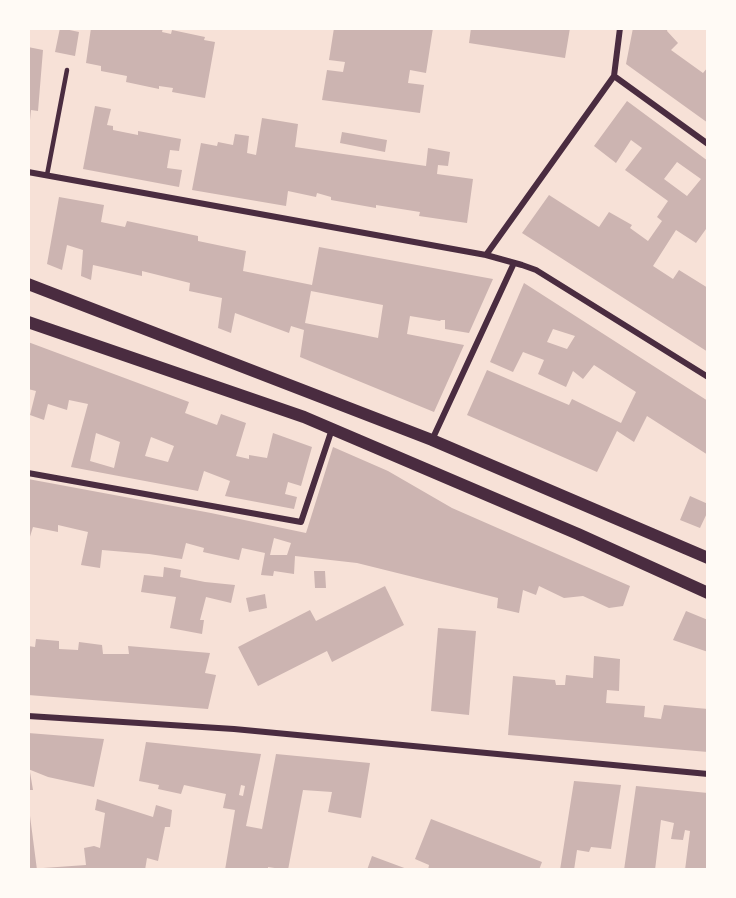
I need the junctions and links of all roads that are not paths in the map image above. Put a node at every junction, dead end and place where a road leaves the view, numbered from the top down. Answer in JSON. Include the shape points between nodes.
{"nodes":[{"id":1,"x":620,"y":28,"type":"edge"},
{"id":2,"x":68,"y":70,"type":"dead end"},
{"id":3,"x":614,"y":76,"type":"junction"},
{"id":4,"x":708,"y":144,"type":"edge"},
{"id":5,"x":28,"y":172,"type":"edge"},
{"id":6,"x":47,"y":175,"type":"junction"},
{"id":7,"x":486,"y":255,"type":"junction"},
{"id":8,"x":514,"y":263,"type":"junction"},
{"id":9,"x":28,"y":284,"type":"edge"},
{"id":10,"x":28,"y":322,"type":"edge"},
{"id":11,"x":708,"y":377,"type":"edge"},
{"id":12,"x":332,"y":429,"type":"junction"},
{"id":13,"x":432,"y":440,"type":"junction"},
{"id":14,"x":28,"y":472,"type":"edge"},
{"id":15,"x":708,"y":558,"type":"edge"},
{"id":16,"x":708,"y":593,"type":"edge"},
{"id":17,"x":28,"y":716,"type":"edge"},
{"id":18,"x":708,"y":774,"type":"edge"}],
"edges":[{"from":1,"to":3,"type":"street"},
{"from":2,"to":6,"type":"lane"},
{"from":3,"to":4,"type":"street"},
{"from":3,"to":7,"type":"street"},
{"from":5,"to":6,"type":"street"},
{"from":6,"to":7,"type":"street"},
{"from":7,"to":8,"type":"street"},
{"from":8,"to":11,"type":"street","via":[[537,270]]},
{"from":8,"to":13,"type":"street"},
{"from":9,"to":13,"type":"main road"},
{"from":10,"to":12,"type":"main road"},
{"from":12,"to":14,"type":"street","via":[[301,522]]},
{"from":12,"to":16,"type":"main road"},
{"from":13,"to":15,"type":"main road"},
{"from":17,"to":18,"type":"street","via":[[234,729]]}]}
